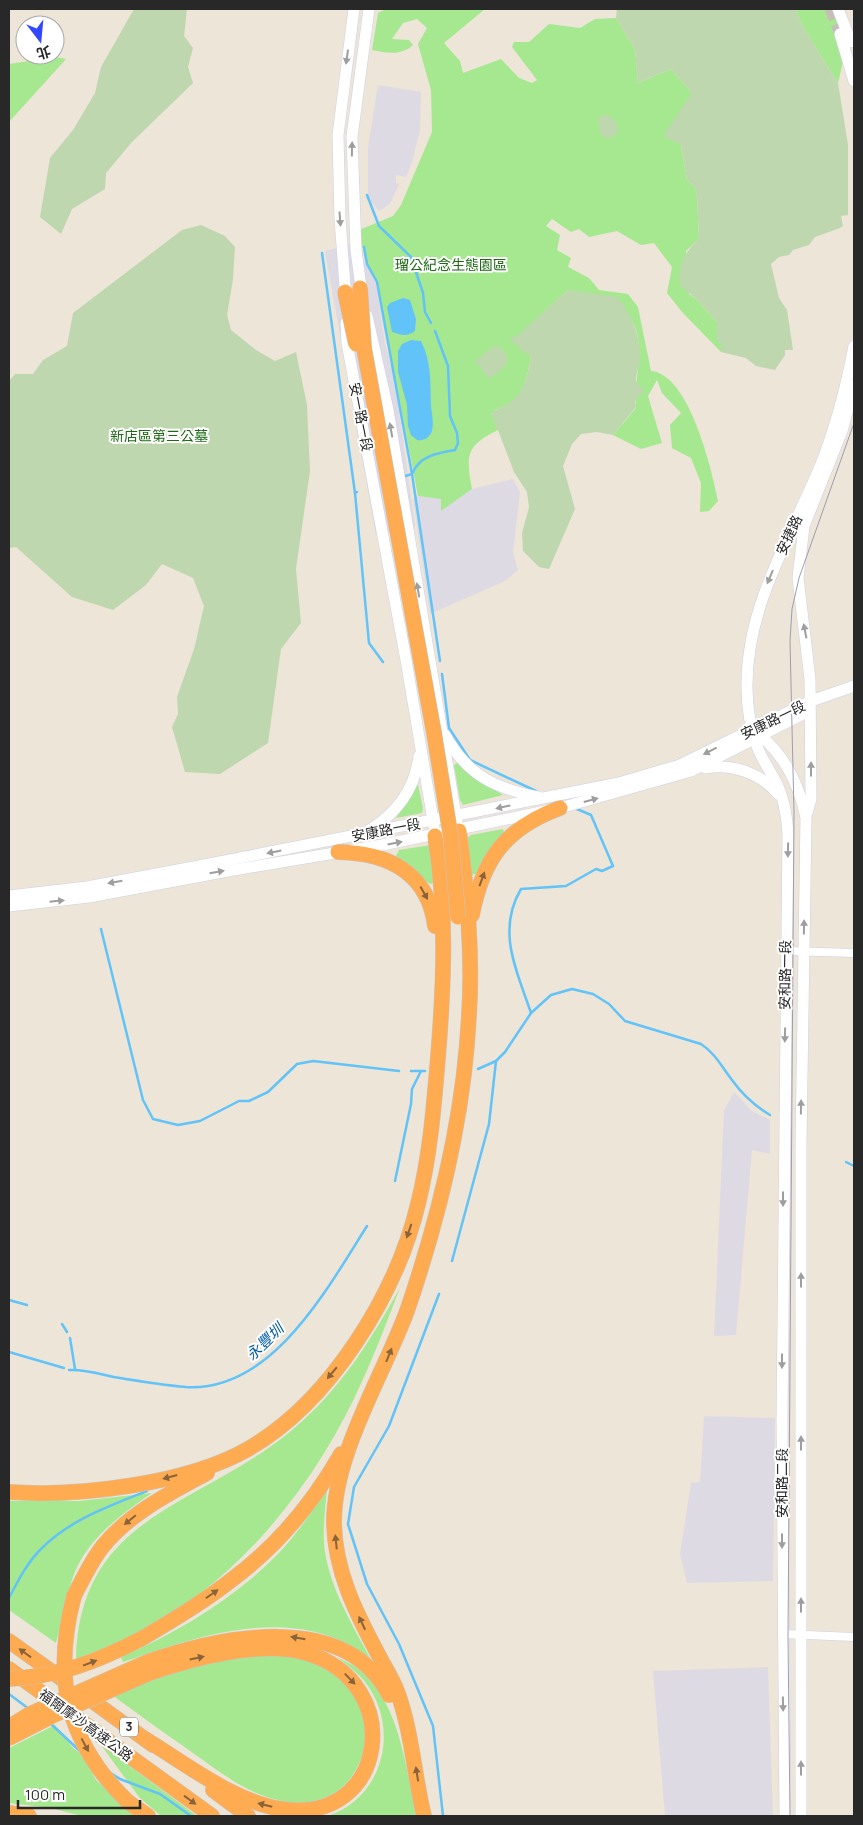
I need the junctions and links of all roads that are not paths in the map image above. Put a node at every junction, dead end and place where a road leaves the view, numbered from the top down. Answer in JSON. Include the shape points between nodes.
{"nodes":[{"id":1,"x":354,"y":9,"type":"edge"},
{"id":2,"x":369,"y":9,"type":"edge"},
{"id":3,"x":838,"y":9,"type":"edge"},
{"id":4,"x":840,"y":34,"type":"tunnel mouth"},
{"id":5,"x":851,"y":56,"type":"edge"},
{"id":6,"x":854,"y":81,"type":"edge"},
{"id":7,"x":360,"y":288,"type":"junction"},
{"id":8,"x":345,"y":292,"type":"junction"},
{"id":9,"x":854,"y":346,"type":"edge"},
{"id":10,"x":854,"y":385,"type":"edge"},
{"id":11,"x":808,"y":503,"type":"junction"},
{"id":12,"x":431,"y":669,"type":"junction"},
{"id":13,"x":408,"y":673,"type":"junction"},
{"id":14,"x":854,"y":686,"type":"edge"},
{"id":15,"x":811,"y":701,"type":"junction"},
{"id":16,"x":442,"y":728,"type":"junction"},
{"id":17,"x":757,"y":735,"type":"junction"},
{"id":18,"x":420,"y":744,"type":"junction"},
{"id":19,"x":691,"y":771,"type":"junction"},
{"id":20,"x":544,"y":798,"type":"junction"},
{"id":21,"x":783,"y":802,"type":"junction"},
{"id":22,"x":560,"y":808,"type":"junction"},
{"id":23,"x":806,"y":818,"type":"junction"},
{"id":24,"x":458,"y":823,"type":"junction"},
{"id":25,"x":434,"y":828,"type":"junction"},
{"id":26,"x":362,"y":834,"type":"junction"},
{"id":27,"x":338,"y":852,"type":"junction"},
{"id":28,"x":9,"y":896,"type":"edge"},
{"id":29,"x":9,"y":906,"type":"edge"},
{"id":30,"x":454,"y":917,"type":"junction"},
{"id":31,"x":469,"y":944,"type":"junction"},
{"id":32,"x":786,"y":951,"type":"junction"},
{"id":33,"x":804,"y":951,"type":"junction"},
{"id":34,"x":854,"y":953,"type":"edge"},
{"id":35,"x":443,"y":982,"type":"junction"},
{"id":36,"x":784,"y":1150,"type":"joint"},
{"id":37,"x":801,"y":1156,"type":"joint"},
{"id":38,"x":418,"y":1204,"type":"junction"},
{"id":39,"x":438,"y":1212,"type":"junction"},
{"id":40,"x":782,"y":1414,"type":"junction"},
{"id":41,"x":802,"y":1414,"type":"junction"},
{"id":42,"x":359,"y":1425,"type":"junction"},
{"id":43,"x":247,"y":1450,"type":"junction"},
{"id":44,"x":9,"y":1492,"type":"edge"},
{"id":45,"x":782,"y":1634,"type":"junction"},
{"id":46,"x":801,"y":1634,"type":"junction"},
{"id":47,"x":854,"y":1637,"type":"edge"},
{"id":48,"x":9,"y":1641,"type":"edge"},
{"id":49,"x":149,"y":1667,"type":"junction"},
{"id":50,"x":9,"y":1669,"type":"edge"},
{"id":51,"x":9,"y":1679,"type":"edge"},
{"id":52,"x":9,"y":1727,"type":"edge"},
{"id":53,"x":408,"y":1732,"type":"junction"},
{"id":54,"x":9,"y":1738,"type":"edge"},
{"id":55,"x":145,"y":1739,"type":"junction"},
{"id":56,"x":148,"y":1816,"type":"edge"},
{"id":57,"x":212,"y":1816,"type":"edge"},
{"id":58,"x":248,"y":1816,"type":"edge"},
{"id":59,"x":424,"y":1816,"type":"edge"},
{"id":60,"x":785,"y":1816,"type":"edge"},
{"id":61,"x":801,"y":1816,"type":"edge"}],
"edges":[{"from":1,"to":8,"type":"main road","name":"安一路一段","one_way":true,"via":[[338,135]]},
{"from":7,"to":2,"type":"main road","name":"安一路一段","one_way":true,"via":[[352,137]]},
{"from":3,"to":5,"type":"main road"},
{"from":4,"to":5,"type":"main road"},
{"from":5,"to":6,"type":"main road"},
{"from":12,"to":7,"type":"main road","name":"安一路一段","one_way":true,"bridge":true,"via":[[388,410]]},
{"from":7,"to":30,"type":"highway","bridge":true,"via":[[364,348],[451,838]]},
{"from":8,"to":13,"type":"main road","name":"安一路一段","bridge":true,"via":[[347,343]]},
{"from":8,"to":30,"type":"highway","bridge":true,"via":[[424,725]]},
{"from":9,"to":11,"type":"main road","name":"安捷路","via":[[835,426]]},
{"from":10,"to":11,"type":"main road","name":"安捷路","via":[[842,431]]},
{"from":15,"to":11,"type":"main road","name":"安捷路","one_way":true,"via":[[798,578]]},
{"from":11,"to":17,"type":"main road","name":"安捷路","one_way":true,"via":[[768,582],[752,632],[748,715]]},
{"from":12,"to":13,"type":"main road"},
{"from":12,"to":16,"type":"main road","name":"安一路一段"},
{"from":13,"to":18,"type":"main road","name":"安一路一段"},
{"from":14,"to":15,"type":"main road"},
{"from":15,"to":17,"type":"main road","name":"安康路一段","via":[[800,715]]},
{"from":23,"to":15,"type":"main road","name":"安和路一段","one_way":true,"via":[[810,798]]},
{"from":16,"to":20,"type":"main road","via":[[457,755],[478,775],[503,788]]},
{"from":16,"to":24,"type":"main road","name":"安一路一段"},
{"from":17,"to":19,"type":"main road","name":"安康路一段"},
{"from":17,"to":20,"type":"main road","name":"安康路一段","one_way":true,"via":[[664,771]]},
{"from":17,"to":21,"type":"main road","name":"安和路一段"},
{"from":17,"to":23,"type":"main road","name":"安和路一段","via":[[779,753],[792,774]]},
{"from":18,"to":25,"type":"main road","name":"安一路一段"},
{"from":18,"to":26,"type":"main road","via":[[416,774],[403,800],[380,823]]},
{"from":19,"to":21,"type":"main road","via":[[722,767],[745,771],[772,787]]},
{"from":22,"to":19,"type":"main road","name":"安康路一段","one_way":true},
{"from":20,"to":24,"type":"main road","name":"安康路一段","one_way":true},
{"from":21,"to":32,"type":"main road","name":"安和路一段","one_way":true,"via":[[788,835]]},
{"from":22,"to":24,"type":"main road","name":"安康路一段"},
{"from":31,"to":22,"type":"highway","one_way":true,"via":[[480,885],[496,851],[526,823]]},
{"from":33,"to":23,"type":"main road","name":"安和路一段","one_way":true},
{"from":24,"to":25,"type":"main road","name":"安康路一段"},
{"from":24,"to":31,"type":"highway"},
{"from":25,"to":26,"type":"main road","name":"安康路一段"},
{"from":27,"to":25,"type":"main road","name":"安康路一段","one_way":true},
{"from":25,"to":35,"type":"highway","via":[[442,905]]},
{"from":26,"to":28,"type":"main road","name":"安康路一段","one_way":true,"via":[[87,887]]},
{"from":29,"to":27,"type":"main road","name":"安康路一段","one_way":true,"via":[[89,897]]},
{"from":27,"to":35,"type":"highway","one_way":true,"via":[[380,858],[403,868],[418,882],[435,922]]},
{"from":30,"to":38,"type":"highway","via":[[452,1001],[444,1093],[429,1183]]},
{"from":30,"to":39,"type":"highway","via":[[461,961],[459,1014],[438,1186]]},
{"from":31,"to":39,"type":"highway","via":[[467,1047],[456,1133]]},
{"from":32,"to":33,"type":"street"},
{"from":32,"to":36,"type":"main road","name":"安和路一段","one_way":true},
{"from":33,"to":34,"type":"street"},
{"from":37,"to":33,"type":"main road","name":"安和路一段","one_way":true},
{"from":35,"to":38,"type":"highway","via":[[436,1080]]},
{"from":36,"to":40,"type":"main road","name":"安和路二段","one_way":true},
{"from":41,"to":37,"type":"main road","name":"安和路二段","one_way":true},
{"from":38,"to":43,"type":"highway","one_way":true,"via":[[392,1276],[359,1336],[316,1393]]},
{"from":42,"to":39,"type":"highway","one_way":true,"via":[[406,1313]]},
{"from":40,"to":41,"type":"main road"},
{"from":40,"to":45,"type":"main road","name":"安和路二段","one_way":true},
{"from":46,"to":41,"type":"main road","name":"安和路二段","one_way":true},
{"from":51,"to":42,"type":"highway","one_way":true,"bridge":true,"via":[[71,1670],[108,1656],[141,1639],[235,1578],[302,1512],[326,1480]]},
{"from":53,"to":42,"type":"highway","one_way":true,"via":[[397,1691],[346,1590],[337,1551],[336,1501]]},
{"from":43,"to":44,"type":"highway","one_way":true,"via":[[190,1471],[117,1488],[78,1492]]},
{"from":43,"to":56,"type":"highway","one_way":true,"bridge":true,"via":[[161,1498],[116,1532],[74,1596],[66,1628],[64,1657],[66,1694],[77,1730],[105,1780]]},
{"from":45,"to":46,"type":"street"},
{"from":45,"to":60,"type":"main road","name":"安和路二段","one_way":true},
{"from":46,"to":47,"type":"street"},
{"from":61,"to":46,"type":"main road","name":"安和路二段","one_way":true},
{"from":55,"to":48,"type":"highway","name":"福爾摩沙高速公路","number":"3","one_way":true},
{"from":49,"to":52,"type":"highway","bridge":true,"via":[[30,1714]]},
{"from":53,"to":49,"type":"highway","one_way":true,"via":[[383,1684],[367,1667],[347,1652],[307,1640],[275,1635],[251,1636],[187,1648]]},
{"from":49,"to":54,"type":"highway","bridge":true},
{"from":49,"to":55,"type":"highway","one_way":true,"via":[[230,1652],[305,1652],[326,1660],[359,1688],[368,1708],[373,1744],[368,1765],[356,1786],[340,1799],[307,1811],[283,1810],[256,1803]]},
{"from":50,"to":57,"type":"highway","name":"福爾摩沙高速公路","number":"3","one_way":true},
{"from":59,"to":53,"type":"highway","one_way":true},
{"from":55,"to":58,"type":"highway","name":"福爾摩沙高速公路","number":"3"}]}
